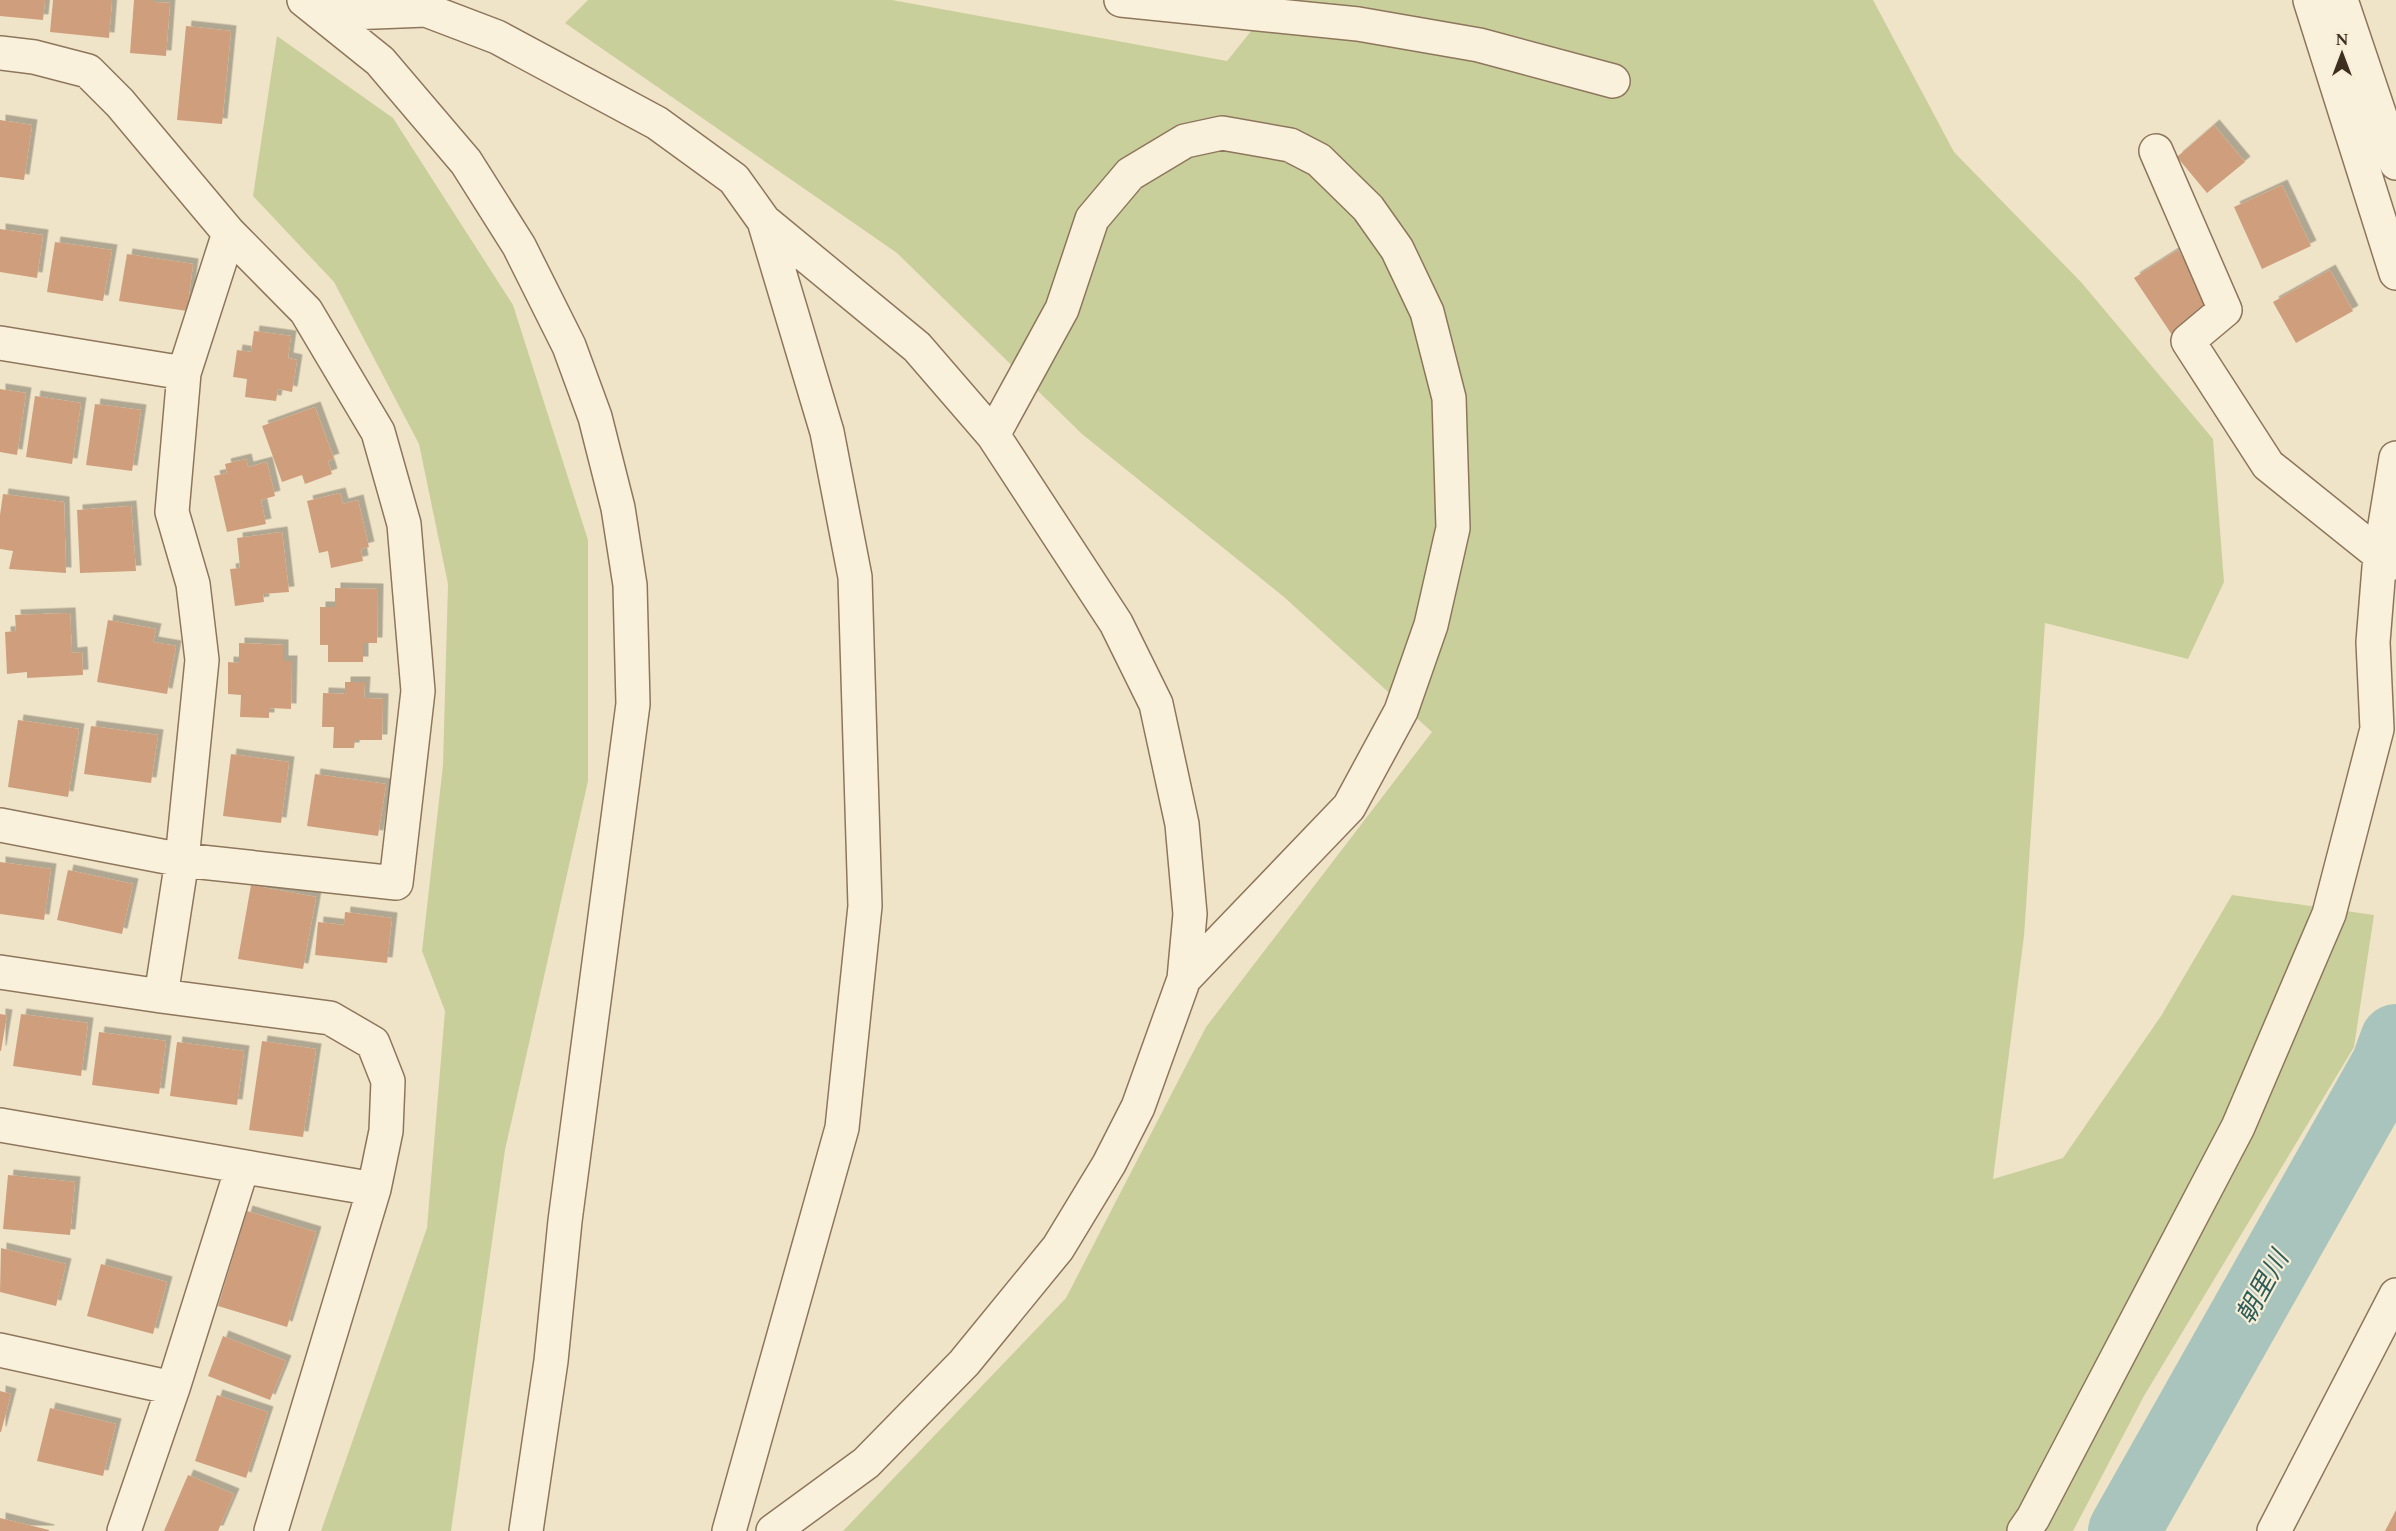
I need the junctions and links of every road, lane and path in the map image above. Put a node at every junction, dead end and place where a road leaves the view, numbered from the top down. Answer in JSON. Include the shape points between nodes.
{"nodes":[{"id":1,"x":1121,"y":0,"type":"edge"},
{"id":2,"x":2310,"y":0,"type":"edge"},
{"id":3,"x":2341,"y":0,"type":"edge"},
{"id":4,"x":314,"y":7,"type":"edge"},
{"id":5,"x":0,"y":52,"type":"edge"},
{"id":6,"x":1613,"y":81,"type":"dead end"},
{"id":7,"x":2156,"y":151,"type":"dead end"},
{"id":8,"x":2396,"y":163,"type":"edge"},
{"id":9,"x":764,"y":221,"type":"junction"},
{"id":10,"x":229,"y":233,"type":"junction"},
{"id":11,"x":2396,"y":273,"type":"edge"},
{"id":12,"x":0,"y":343,"type":"edge"},
{"id":13,"x":184,"y":373,"type":"junction"},
{"id":14,"x":993,"y":435,"type":"junction"},
{"id":15,"x":2396,"y":458,"type":"edge"},
{"id":16,"x":2388,"y":559,"type":"edge"},
{"id":17,"x":0,"y":825,"type":"edge"},
{"id":18,"x":182,"y":860,"type":"junction"},
{"id":19,"x":0,"y":972,"type":"edge"},
{"id":20,"x":1184,"y":979,"type":"junction"},
{"id":21,"x":161,"y":996,"type":"junction"},
{"id":22,"x":0,"y":1125,"type":"edge"},
{"id":23,"x":242,"y":1168,"type":"junction"},
{"id":24,"x":374,"y":1190,"type":"junction"},
{"id":25,"x":2396,"y":1295,"type":"edge"},
{"id":26,"x":0,"y":1350,"type":"edge"},
{"id":27,"x":173,"y":1388,"type":"junction"},
{"id":28,"x":124,"y":1531,"type":"edge"},
{"id":29,"x":271,"y":1531,"type":"edge"},
{"id":30,"x":526,"y":1531,"type":"edge"},
{"id":31,"x":729,"y":1531,"type":"edge"},
{"id":32,"x":773,"y":1531,"type":"edge"},
{"id":33,"x":2024,"y":1531,"type":"edge"},
{"id":34,"x":2274,"y":1531,"type":"edge"}],
"edges":[{"from":1,"to":6,"type":"street","via":[[1369,26],[1479,45]]},
{"from":2,"to":11,"type":"street"},
{"from":3,"to":8,"type":"street"},
{"from":4,"to":9,"type":"street","via":[[426,10],[497,37],[657,123],[734,179]]},
{"from":4,"to":30,"type":"street","via":[[380,61],[459,153],[519,246],[568,346],[595,417],[618,508],[630,585],[633,704]]},
{"from":5,"to":10,"type":"street","via":[[88,71],[120,103]]},
{"from":7,"to":16,"type":"street","via":[[2225,310],[2188,341],[2268,465]]},
{"from":9,"to":14,"type":"street","via":[[917,347]]},
{"from":9,"to":31,"type":"street","via":[[827,432],[855,577],[865,906],[842,1128]]},
{"from":10,"to":13,"type":"street"},
{"from":10,"to":18,"type":"street","via":[[306,311],[378,432],[404,524],[418,691],[396,883]]},
{"from":12,"to":13,"type":"street"},
{"from":13,"to":18,"type":"street","via":[[172,512],[193,584],[202,660]]},
{"from":14,"to":20,"type":"street","via":[[1116,623],[1156,704],[1182,824],[1190,914]]},
{"from":14,"to":20,"type":"street","via":[[1062,309],[1092,219],[1130,174],[1185,141],[1222,133],[1290,145],[1319,160],[1368,208],[1397,249],[1427,312],[1449,398],[1453,528],[1431,625],[1401,711],[1349,807]]},
{"from":15,"to":16,"type":"street"},
{"from":16,"to":33,"type":"street","via":[[2373,642],[2377,729],[2329,914],[2238,1127]]},
{"from":17,"to":18,"type":"street"},
{"from":18,"to":21,"type":"street"},
{"from":19,"to":21,"type":"street"},
{"from":20,"to":32,"type":"street","via":[[1138,1107],[1058,1248],[963,1363],[866,1463]]},
{"from":21,"to":24,"type":"street","via":[[330,1018],[373,1043],[388,1081],[386,1131]]},
{"from":22,"to":23,"type":"street"},
{"from":23,"to":24,"type":"street"},
{"from":23,"to":27,"type":"street"},
{"from":24,"to":29,"type":"street"},
{"from":25,"to":34,"type":"street"},
{"from":26,"to":27,"type":"street"},
{"from":27,"to":28,"type":"street"}]}
